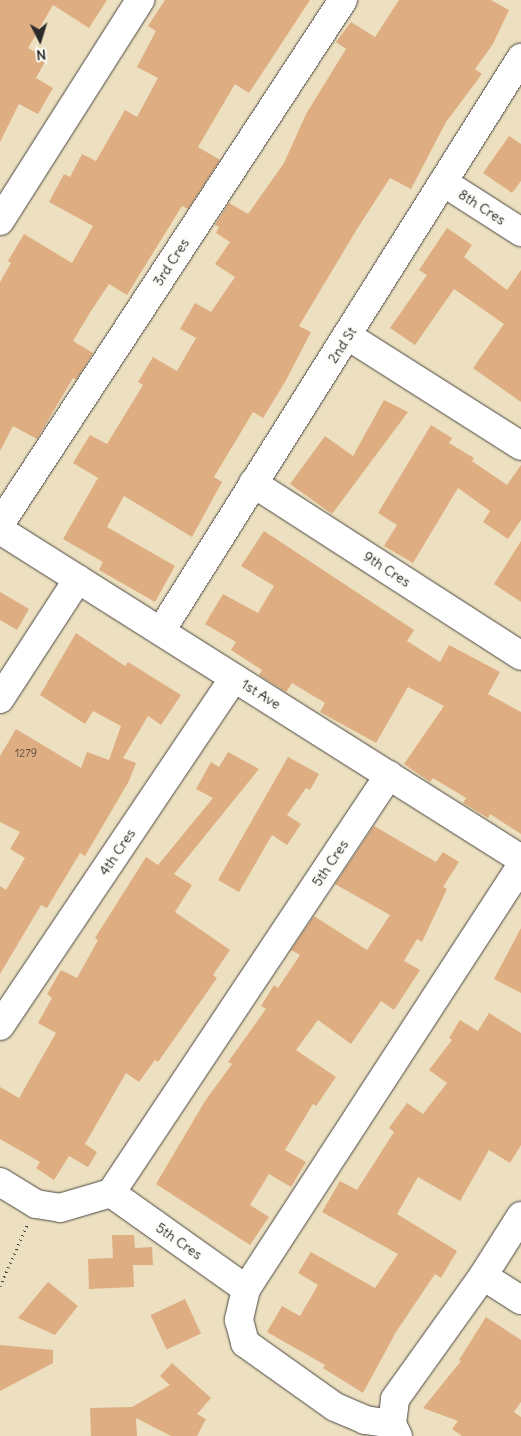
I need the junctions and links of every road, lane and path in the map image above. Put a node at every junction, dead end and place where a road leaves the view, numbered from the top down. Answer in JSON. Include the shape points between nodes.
{"nodes":[{"id":1,"x":140,"y":0,"type":"edge"},
{"id":2,"x":343,"y":0,"type":"edge"},
{"id":3,"x":521,"y":58,"type":"edge"},
{"id":4,"x":444,"y":182,"type":"junction"},
{"id":5,"x":0,"y":221,"type":"edge"},
{"id":6,"x":521,"y":232,"type":"edge"},
{"id":7,"x":348,"y":336,"type":"junction"},
{"id":8,"x":521,"y":446,"type":"edge"},
{"id":9,"x":253,"y":483,"type":"junction"},
{"id":10,"x":0,"y":524,"type":"edge"},
{"id":11,"x":0,"y":530,"type":"edge"},
{"id":12,"x":78,"y":579,"type":"junction"},
{"id":13,"x":161,"y":631,"type":"junction"},
{"id":14,"x":521,"y":656,"type":"edge"},
{"id":15,"x":234,"y":678,"type":"junction"},
{"id":16,"x":0,"y":699,"type":"edge"},
{"id":17,"x":389,"y":775,"type":"junction"},
{"id":18,"x":521,"y":859,"type":"edge"},
{"id":19,"x":521,"y":866,"type":"edge"},
{"id":20,"x":0,"y":1026,"type":"edge"},
{"id":21,"x":0,"y":1182,"type":"edge"},
{"id":22,"x":110,"y":1193,"type":"junction"},
{"id":23,"x":36,"y":1204,"type":"junction"},
{"id":24,"x":521,"y":1216,"type":"edge"},
{"id":25,"x":483,"y":1276,"type":"junction"},
{"id":26,"x":0,"y":1286,"type":"edge"},
{"id":27,"x":246,"y":1289,"type":"junction"},
{"id":28,"x":521,"y":1300,"type":"edge"},
{"id":29,"x":395,"y":1430,"type":"edge"}],
"edges":[{"from":1,"to":5,"type":"street"},
{"from":2,"to":10,"type":"street","name":"3rd Cres"},
{"from":3,"to":4,"type":"street","name":"2nd St"},
{"from":4,"to":6,"type":"street","name":"8th Cres"},
{"from":4,"to":7,"type":"street","name":"2nd St"},
{"from":7,"to":8,"type":"street"},
{"from":7,"to":9,"type":"street","name":"2nd St"},
{"from":9,"to":13,"type":"street","name":"2nd St"},
{"from":9,"to":14,"type":"street","name":"9th Cres"},
{"from":11,"to":12,"type":"street","name":"1st Ave"},
{"from":12,"to":13,"type":"street","name":"1st Ave"},
{"from":12,"to":16,"type":"street"},
{"from":13,"to":15,"type":"street","name":"1st Ave"},
{"from":15,"to":17,"type":"street","name":"1st Ave"},
{"from":15,"to":20,"type":"street","name":"4th Cres"},
{"from":17,"to":18,"type":"street","name":"1st Ave"},
{"from":17,"to":22,"type":"street","name":"5th Cres"},
{"from":19,"to":27,"type":"street"},
{"from":21,"to":23,"type":"street"},
{"from":22,"to":23,"type":"street","via":[[60,1208]]},
{"from":22,"to":27,"type":"street","name":"5th Cres"},
{"from":23,"to":26,"type":"path"},
{"from":24,"to":25,"type":"street"},
{"from":25,"to":28,"type":"street"},
{"from":25,"to":29,"type":"street","via":[[395,1399]]},
{"from":27,"to":29,"type":"street","via":[[238,1320],[245,1343],[335,1407]]}]}
